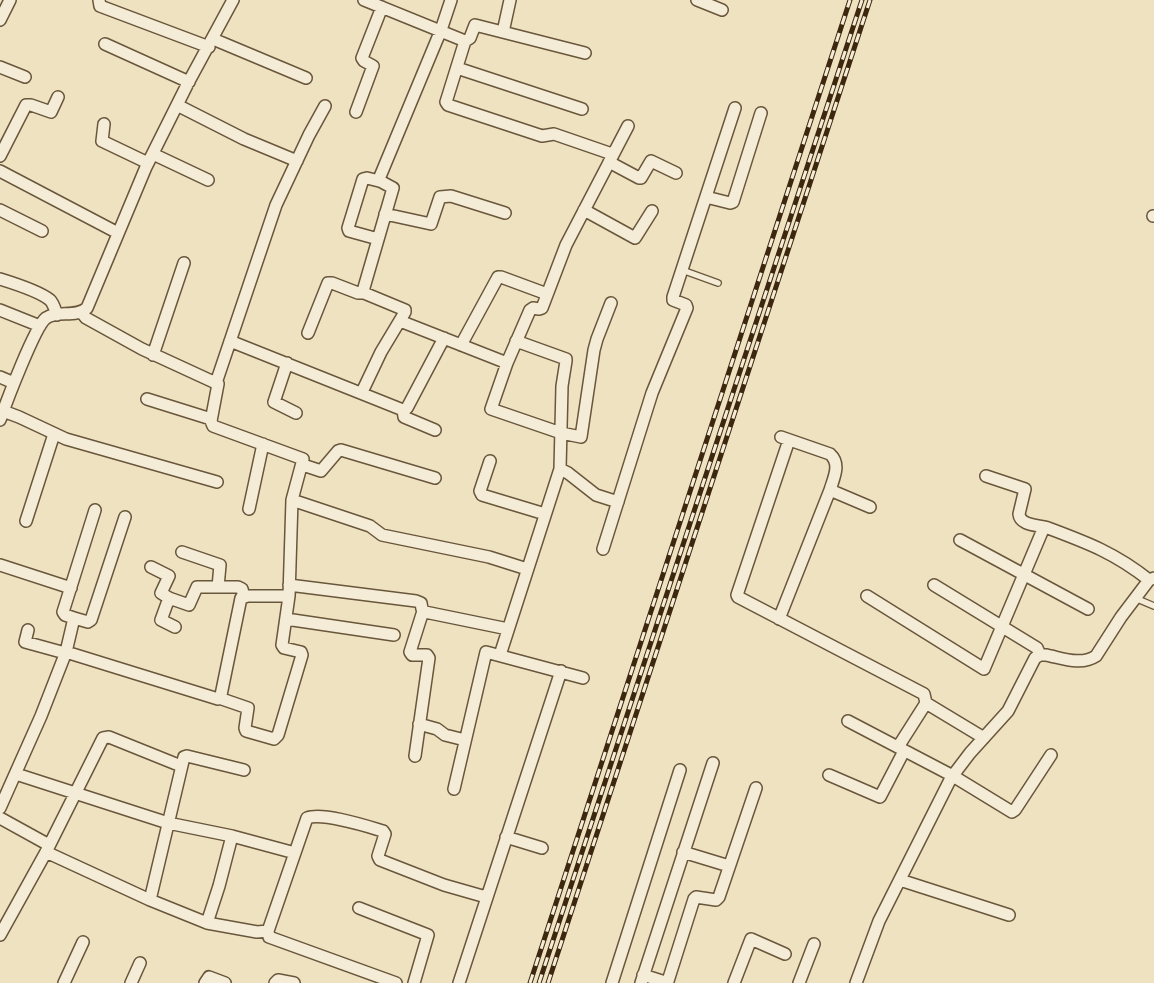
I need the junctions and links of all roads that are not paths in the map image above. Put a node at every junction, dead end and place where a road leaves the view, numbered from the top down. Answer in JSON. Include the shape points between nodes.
{"nodes":[{"id":1,"x":10,"y":0,"type":"edge"},
{"id":2,"x":99,"y":0,"type":"edge"},
{"id":3,"x":233,"y":0,"type":"edge"},
{"id":4,"x":364,"y":0,"type":"edge"},
{"id":5,"x":451,"y":0,"type":"edge"},
{"id":6,"x":510,"y":0,"type":"edge"},
{"id":7,"x":697,"y":0,"type":"edge"},
{"id":8,"x":382,"y":7,"type":"junction"},
{"id":9,"x":722,"y":10,"type":"dead end"},
{"id":10,"x":0,"y":20,"type":"edge"},
{"id":11,"x":441,"y":30,"type":"junction"},
{"id":12,"x":503,"y":32,"type":"junction"},
{"id":13,"x":465,"y":40,"type":"junction"},
{"id":14,"x":211,"y":43,"type":"junction"},
{"id":15,"x":105,"y":44,"type":"dead end"},
{"id":16,"x":585,"y":53,"type":"dead end"},
{"id":17,"x":0,"y":67,"type":"edge"},
{"id":18,"x":457,"y":68,"type":"junction"},
{"id":19,"x":25,"y":77,"type":"dead end"},
{"id":20,"x":306,"y":78,"type":"dead end"},
{"id":21,"x":189,"y":82,"type":"junction"},
{"id":22,"x":58,"y":97,"type":"dead end"},
{"id":23,"x":177,"y":105,"type":"junction"},
{"id":24,"x":325,"y":106,"type":"dead end"},
{"id":25,"x":734,"y":108,"type":"dead end"},
{"id":26,"x":582,"y":110,"type":"dead end"},
{"id":27,"x":356,"y":112,"type":"dead end"},
{"id":28,"x":761,"y":113,"type":"dead end"},
{"id":29,"x":104,"y":124,"type":"dead end"},
{"id":30,"x":628,"y":126,"type":"dead end"},
{"id":31,"x":0,"y":156,"type":"edge"},
{"id":32,"x":150,"y":158,"type":"junction"},
{"id":33,"x":610,"y":158,"type":"junction"},
{"id":34,"x":298,"y":161,"type":"junction"},
{"id":35,"x":0,"y":171,"type":"edge"},
{"id":36,"x":676,"y":173,"type":"dead end"},
{"id":37,"x":208,"y":180,"type":"dead end"},
{"id":38,"x":379,"y":180,"type":"junction"},
{"id":39,"x":706,"y":196,"type":"junction"},
{"id":40,"x":0,"y":210,"type":"edge"},
{"id":41,"x":584,"y":210,"type":"junction"},
{"id":42,"x":652,"y":211,"type":"dead end"},
{"id":43,"x":506,"y":213,"type":"dead end"},
{"id":44,"x":385,"y":214,"type":"junction"},
{"id":45,"x":42,"y":231,"type":"dead end"},
{"id":46,"x":118,"y":233,"type":"junction"},
{"id":47,"x":378,"y":239,"type":"junction"},
{"id":48,"x":184,"y":263,"type":"dead end"},
{"id":49,"x":682,"y":270,"type":"junction"},
{"id":50,"x":0,"y":279,"type":"edge"},
{"id":51,"x":718,"y":283,"type":"dead end"},
{"id":52,"x":364,"y":293,"type":"junction"},
{"id":53,"x":547,"y":294,"type":"junction"},
{"id":54,"x":611,"y":303,"type":"dead end"},
{"id":55,"x":0,"y":310,"type":"edge"},
{"id":56,"x":81,"y":312,"type":"junction"},
{"id":57,"x":57,"y":315,"type":"junction"},
{"id":58,"x":400,"y":321,"type":"junction"},
{"id":59,"x":40,"y":326,"type":"junction"},
{"id":60,"x":308,"y":334,"type":"dead end"},
{"id":61,"x":444,"y":338,"type":"junction"},
{"id":62,"x":230,"y":341,"type":"junction"},
{"id":63,"x":516,"y":341,"type":"junction"},
{"id":64,"x":461,"y":345,"type":"junction"},
{"id":65,"x":153,"y":355,"type":"junction"},
{"id":66,"x":287,"y":363,"type":"junction"},
{"id":67,"x":507,"y":363,"type":"junction"},
{"id":68,"x":0,"y":377,"type":"edge"},
{"id":69,"x":14,"y":383,"type":"junction"},
{"id":70,"x":216,"y":383,"type":"junction"},
{"id":71,"x":362,"y":392,"type":"junction"},
{"id":72,"x":147,"y":400,"type":"dead end"},
{"id":73,"x":403,"y":410,"type":"junction"},
{"id":74,"x":296,"y":413,"type":"dead end"},
{"id":75,"x":2,"y":416,"type":"edge"},
{"id":76,"x":211,"y":419,"type":"junction"},
{"id":77,"x":436,"y":430,"type":"dead end"},
{"id":78,"x":561,"y":433,"type":"junction"},
{"id":79,"x":54,"y":434,"type":"junction"},
{"id":80,"x":263,"y":444,"type":"junction"},
{"id":81,"x":490,"y":461,"type":"dead end"},
{"id":82,"x":302,"y":465,"type":"junction"},
{"id":83,"x":560,"y":469,"type":"junction"},
{"id":84,"x":986,"y":476,"type":"dead end"},
{"id":85,"x":435,"y":478,"type":"dead end"},
{"id":86,"x":218,"y":482,"type":"dead end"},
{"id":87,"x":830,"y":490,"type":"junction"},
{"id":88,"x":292,"y":500,"type":"junction"},
{"id":89,"x":618,"y":502,"type":"junction"},
{"id":90,"x":870,"y":507,"type":"dead end"},
{"id":91,"x":248,"y":509,"type":"dead end"},
{"id":92,"x":95,"y":510,"type":"dead end"},
{"id":93,"x":546,"y":514,"type":"junction"},
{"id":94,"x":125,"y":517,"type":"dead end"},
{"id":95,"x":26,"y":521,"type":"dead end"},
{"id":96,"x":1044,"y":527,"type":"junction"},
{"id":97,"x":960,"y":540,"type":"dead end"},
{"id":98,"x":603,"y":549,"type":"dead end"},
{"id":99,"x":182,"y":552,"type":"dead end"},
{"id":100,"x":0,"y":565,"type":"edge"},
{"id":101,"x":151,"y":567,"type":"dead end"},
{"id":102,"x":527,"y":569,"type":"junction"},
{"id":103,"x":1024,"y":576,"type":"junction"},
{"id":104,"x":1151,"y":579,"type":"edge"},
{"id":105,"x":934,"y":585,"type":"dead end"},
{"id":106,"x":218,"y":587,"type":"junction"},
{"id":107,"x":71,"y":588,"type":"junction"},
{"id":108,"x":289,"y":591,"type":"junction"},
{"id":109,"x":868,"y":596,"type":"dead end"},
{"id":110,"x":244,"y":597,"type":"junction"},
{"id":111,"x":169,"y":598,"type":"junction"},
{"id":112,"x":1135,"y":598,"type":"junction"},
{"id":113,"x":1154,"y":606,"type":"edge"},
{"id":114,"x":1088,"y":609,"type":"dead end"},
{"id":115,"x":423,"y":611,"type":"junction"},
{"id":116,"x":74,"y":618,"type":"junction"},
{"id":117,"x":286,"y":619,"type":"junction"},
{"id":118,"x":779,"y":619,"type":"junction"},
{"id":119,"x":175,"y":627,"type":"dead end"},
{"id":120,"x":1002,"y":627,"type":"junction"},
{"id":121,"x":508,"y":629,"type":"junction"},
{"id":122,"x":28,"y":630,"type":"dead end"},
{"id":123,"x":394,"y":635,"type":"dead end"},
{"id":124,"x":65,"y":652,"type":"junction"},
{"id":125,"x":500,"y":655,"type":"junction"},
{"id":126,"x":1040,"y":655,"type":"junction"},
{"id":127,"x":561,"y":671,"type":"junction"},
{"id":128,"x":584,"y":678,"type":"dead end"},
{"id":129,"x":219,"y":698,"type":"junction"},
{"id":130,"x":926,"y":703,"type":"junction"},
{"id":131,"x":848,"y":721,"type":"dead end"},
{"id":132,"x":419,"y":724,"type":"junction"},
{"id":133,"x":984,"y":738,"type":"junction"},
{"id":134,"x":465,"y":740,"type":"junction"},
{"id":135,"x":901,"y":749,"type":"junction"},
{"id":136,"x":1051,"y":755,"type":"dead end"},
{"id":137,"x":415,"y":756,"type":"dead end"},
{"id":138,"x":713,"y":763,"type":"dead end"},
{"id":139,"x":181,"y":766,"type":"junction"},
{"id":140,"x":244,"y":770,"type":"dead end"},
{"id":141,"x":680,"y":770,"type":"dead end"},
{"id":142,"x":16,"y":774,"type":"junction"},
{"id":143,"x":829,"y":775,"type":"dead end"},
{"id":144,"x":953,"y":776,"type":"junction"},
{"id":145,"x":756,"y":788,"type":"dead end"},
{"id":146,"x":454,"y":790,"type":"dead end"},
{"id":147,"x":75,"y":793,"type":"junction"},
{"id":148,"x":0,"y":808,"type":"edge"},
{"id":149,"x":0,"y":818,"type":"edge"},
{"id":150,"x":168,"y":823,"type":"junction"},
{"id":151,"x":232,"y":836,"type":"junction"},
{"id":152,"x":506,"y":836,"type":"junction"},
{"id":153,"x":542,"y":848,"type":"dead end"},
{"id":154,"x":47,"y":849,"type":"junction"},
{"id":155,"x":295,"y":852,"type":"junction"},
{"id":156,"x":683,"y":852,"type":"junction"},
{"id":157,"x":729,"y":866,"type":"junction"},
{"id":158,"x":900,"y":880,"type":"junction"},
{"id":159,"x":486,"y":897,"type":"junction"},
{"id":160,"x":150,"y":900,"type":"junction"},
{"id":161,"x":359,"y":908,"type":"dead end"},
{"id":162,"x":1009,"y":915,"type":"dead end"},
{"id":163,"x":207,"y":923,"type":"junction"},
{"id":164,"x":268,"y":931,"type":"junction"},
{"id":165,"x":0,"y":935,"type":"edge"},
{"id":166,"x":82,"y":942,"type":"dead end"},
{"id":167,"x":814,"y":944,"type":"dead end"},
{"id":168,"x":785,"y":954,"type":"dead end"},
{"id":169,"x":140,"y":963,"type":"dead end"},
{"id":170,"x":642,"y":979,"type":"edge"},
{"id":171,"x":669,"y":982,"type":"edge"},
{"id":172,"x":64,"y":983,"type":"edge"},
{"id":173,"x":131,"y":983,"type":"edge"},
{"id":174,"x":205,"y":983,"type":"edge"},
{"id":175,"x":225,"y":983,"type":"edge"},
{"id":176,"x":275,"y":983,"type":"edge"},
{"id":177,"x":294,"y":983,"type":"edge"},
{"id":178,"x":396,"y":983,"type":"edge"},
{"id":179,"x":414,"y":983,"type":"edge"},
{"id":180,"x":458,"y":983,"type":"edge"},
{"id":181,"x":612,"y":983,"type":"edge"},
{"id":182,"x":734,"y":983,"type":"edge"},
{"id":183,"x":799,"y":983,"type":"edge"},
{"id":184,"x":856,"y":983,"type":"edge"}],
"edges":[{"from":1,"to":10,"type":"street"},
{"from":2,"to":14,"type":"street","via":[[100,6]]},
{"from":3,"to":14,"type":"street"},
{"from":4,"to":8,"type":"street"},
{"from":5,"to":11,"type":"street"},
{"from":6,"to":12,"type":"street"},
{"from":7,"to":9,"type":"street"},
{"from":8,"to":11,"type":"street"},
{"from":8,"to":27,"type":"street","via":[[362,58],[373,66]]},
{"from":11,"to":13,"type":"street"},
{"from":11,"to":38,"type":"street"},
{"from":12,"to":13,"type":"street","via":[[474,25],[470,38]]},
{"from":12,"to":16,"type":"street"},
{"from":13,"to":18,"type":"street"},
{"from":14,"to":20,"type":"street"},
{"from":14,"to":21,"type":"street"},
{"from":15,"to":21,"type":"street"},
{"from":17,"to":19,"type":"street"},
{"from":18,"to":26,"type":"street"},
{"from":18,"to":33,"type":"street","via":[[446,102],[448,105],[542,136],[554,134]]},
{"from":21,"to":23,"type":"street"},
{"from":22,"to":31,"type":"street","via":[[51,112],[26,105]]},
{"from":23,"to":32,"type":"street"},
{"from":23,"to":34,"type":"street","via":[[244,139]]},
{"from":24,"to":34,"type":"street"},
{"from":25,"to":39,"type":"street"},
{"from":28,"to":39,"type":"street","via":[[733,202],[730,204]]},
{"from":29,"to":32,"type":"street","via":[[102,141]]},
{"from":30,"to":33,"type":"street"},
{"from":32,"to":37,"type":"street"},
{"from":32,"to":46,"type":"street"},
{"from":33,"to":36,"type":"street","via":[[639,178],[651,161]]},
{"from":33,"to":41,"type":"street"},
{"from":34,"to":62,"type":"street","via":[[276,205]]},
{"from":35,"to":46,"type":"street"},
{"from":38,"to":44,"type":"street","via":[[393,187]]},
{"from":38,"to":47,"type":"street","via":[[363,179],[348,228]]},
{"from":39,"to":49,"type":"street"},
{"from":40,"to":45,"type":"street"},
{"from":41,"to":42,"type":"street","via":[[634,238]]},
{"from":41,"to":53,"type":"street"},
{"from":43,"to":44,"type":"street","via":[[444,195],[440,197],[431,224]]},
{"from":44,"to":47,"type":"street"},
{"from":46,"to":56,"type":"street","via":[[87,308]]},
{"from":47,"to":52,"type":"street"},
{"from":48,"to":65,"type":"street"},
{"from":49,"to":51,"type":"lane"},
{"from":49,"to":89,"type":"street","via":[[672,299],[687,308],[652,393]]},
{"from":50,"to":57,"type":"street","via":[[48,299]]},
{"from":52,"to":58,"type":"street","via":[[404,310],[406,312]]},
{"from":52,"to":60,"type":"street","via":[[328,283]]},
{"from":53,"to":63,"type":"street","via":[[542,308],[530,310]]},
{"from":53,"to":64,"type":"street","via":[[498,277]]},
{"from":54,"to":78,"type":"street","via":[[594,350],[582,436]]},
{"from":55,"to":59,"type":"street"},
{"from":56,"to":57,"type":"street"},
{"from":56,"to":65,"type":"street","via":[[86,318]]},
{"from":57,"to":59,"type":"street","via":[[45,318]]},
{"from":58,"to":61,"type":"street"},
{"from":58,"to":71,"type":"street"},
{"from":59,"to":69,"type":"street"},
{"from":61,"to":64,"type":"street"},
{"from":61,"to":73,"type":"street"},
{"from":62,"to":66,"type":"street"},
{"from":62,"to":70,"type":"street"},
{"from":63,"to":67,"type":"street"},
{"from":63,"to":78,"type":"street","via":[[566,360]]},
{"from":64,"to":67,"type":"street"},
{"from":65,"to":70,"type":"street"},
{"from":66,"to":71,"type":"street"},
{"from":66,"to":74,"type":"street","via":[[274,402]]},
{"from":67,"to":78,"type":"street","via":[[491,410]]},
{"from":68,"to":69,"type":"street"},
{"from":69,"to":75,"type":"street"},
{"from":70,"to":76,"type":"street"},
{"from":71,"to":73,"type":"street"},
{"from":72,"to":76,"type":"street"},
{"from":73,"to":77,"type":"street","via":[[404,417]]},
{"from":75,"to":79,"type":"street","via":[[19,416]]},
{"from":76,"to":80,"type":"street","via":[[213,426]]},
{"from":78,"to":83,"type":"street"},
{"from":79,"to":86,"type":"street"},
{"from":79,"to":95,"type":"street"},
{"from":80,"to":82,"type":"street","via":[[302,458]]},
{"from":80,"to":91,"type":"street"},
{"from":81,"to":93,"type":"street","via":[[480,491],[482,495]]},
{"from":82,"to":85,"type":"street","via":[[321,471],[341,450]]},
{"from":82,"to":88,"type":"street"},
{"from":83,"to":89,"type":"street","via":[[596,495]]},
{"from":83,"to":93,"type":"street"},
{"from":84,"to":96,"type":"street","via":[[1024,488],[1019,518]]},
{"from":87,"to":90,"type":"street"},
{"from":87,"to":118,"type":"street"},
{"from":87,"to":118,"type":"street","via":[[836,472],[835,458],[785,438],[737,595]]},
{"from":88,"to":102,"type":"street","via":[[370,526],[382,535],[489,557]]},
{"from":88,"to":108,"type":"street"},
{"from":89,"to":98,"type":"street"},
{"from":92,"to":107,"type":"street"},
{"from":93,"to":102,"type":"street"},
{"from":94,"to":116,"type":"street","via":[[91,620]]},
{"from":96,"to":103,"type":"street"},
{"from":96,"to":104,"type":"street","via":[[1108,552]]},
{"from":97,"to":103,"type":"street"},
{"from":99,"to":106,"type":"street","via":[[220,565]]},
{"from":100,"to":107,"type":"street"},
{"from":101,"to":111,"type":"street","via":[[169,576],[161,593]]},
{"from":102,"to":121,"type":"street"},
{"from":103,"to":114,"type":"street"},
{"from":103,"to":120,"type":"street"},
{"from":104,"to":112,"type":"street"},
{"from":105,"to":120,"type":"street"},
{"from":106,"to":110,"type":"street","via":[[240,588]]},
{"from":106,"to":111,"type":"street","via":[[196,588],[189,605]]},
{"from":107,"to":116,"type":"street","via":[[63,612]]},
{"from":108,"to":110,"type":"street"},
{"from":108,"to":115,"type":"street","via":[[416,601],[421,603]]},
{"from":108,"to":117,"type":"street"},
{"from":109,"to":120,"type":"street","via":[[982,669],[986,667]]},
{"from":110,"to":129,"type":"street","via":[[240,601]]},
{"from":111,"to":119,"type":"street","via":[[161,620]]},
{"from":112,"to":113,"type":"lane"},
{"from":112,"to":126,"type":"street","via":[[1096,656],[1090,660]]},
{"from":115,"to":121,"type":"street"},
{"from":115,"to":132,"type":"street","via":[[410,652],[429,658]]},
{"from":116,"to":124,"type":"street"},
{"from":117,"to":123,"type":"street"},
{"from":117,"to":129,"type":"street","via":[[282,646],[301,652],[302,656],[276,738],[246,730],[248,708]]},
{"from":118,"to":130,"type":"street","via":[[924,694]]},
{"from":120,"to":126,"type":"street","via":[[1037,648]]},
{"from":121,"to":125,"type":"street"},
{"from":122,"to":124,"type":"street","via":[[25,642]]},
{"from":124,"to":129,"type":"street"},
{"from":124,"to":142,"type":"street"},
{"from":125,"to":127,"type":"street"},
{"from":125,"to":134,"type":"street","via":[[485,653]]},
{"from":126,"to":133,"type":"street","via":[[1035,658],[1008,711]]},
{"from":127,"to":128,"type":"street"},
{"from":127,"to":152,"type":"street"},
{"from":130,"to":133,"type":"street"},
{"from":130,"to":135,"type":"street"},
{"from":131,"to":135,"type":"street"},
{"from":132,"to":134,"type":"street"},
{"from":132,"to":137,"type":"street"},
{"from":133,"to":144,"type":"street"},
{"from":134,"to":146,"type":"street"},
{"from":135,"to":143,"type":"street","via":[[880,797]]},
{"from":135,"to":144,"type":"street"},
{"from":136,"to":144,"type":"street","via":[[1012,812]]},
{"from":138,"to":156,"type":"street"},
{"from":139,"to":140,"type":"street","via":[[187,756]]},
{"from":139,"to":147,"type":"street","via":[[109,736],[103,738]]},
{"from":139,"to":150,"type":"street"},
{"from":141,"to":181,"type":"street"},
{"from":142,"to":147,"type":"street"},
{"from":142,"to":148,"type":"street"},
{"from":144,"to":158,"type":"street"},
{"from":145,"to":157,"type":"street"},
{"from":147,"to":150,"type":"street"},
{"from":147,"to":154,"type":"street"},
{"from":149,"to":154,"type":"street"},
{"from":150,"to":151,"type":"street"},
{"from":150,"to":160,"type":"street"},
{"from":151,"to":155,"type":"street"},
{"from":151,"to":163,"type":"street"},
{"from":152,"to":153,"type":"street"},
{"from":152,"to":159,"type":"street"},
{"from":154,"to":160,"type":"street"},
{"from":154,"to":165,"type":"street"},
{"from":155,"to":159,"type":"street","via":[[307,818],[316,816],[351,822],[384,832],[378,856],[380,860],[444,886]]},
{"from":155,"to":164,"type":"street"},
{"from":156,"to":157,"type":"street"},
{"from":156,"to":170,"type":"street"},
{"from":157,"to":171,"type":"street","via":[[718,899],[694,898]]},
{"from":158,"to":162,"type":"street"},
{"from":158,"to":184,"type":"street","via":[[879,921]]},
{"from":159,"to":180,"type":"street"},
{"from":160,"to":163,"type":"street"},
{"from":161,"to":179,"type":"street","via":[[428,935]]},
{"from":163,"to":164,"type":"street"},
{"from":164,"to":178,"type":"street","via":[[271,938]]},
{"from":166,"to":172,"type":"street"},
{"from":167,"to":183,"type":"street"},
{"from":168,"to":182,"type":"street","via":[[751,939]]},
{"from":169,"to":173,"type":"street"},
{"from":170,"to":171,"type":"street"},
{"from":174,"to":175,"type":"street","via":[[209,977]]},
{"from":176,"to":177,"type":"street","via":[[278,980]]}]}
